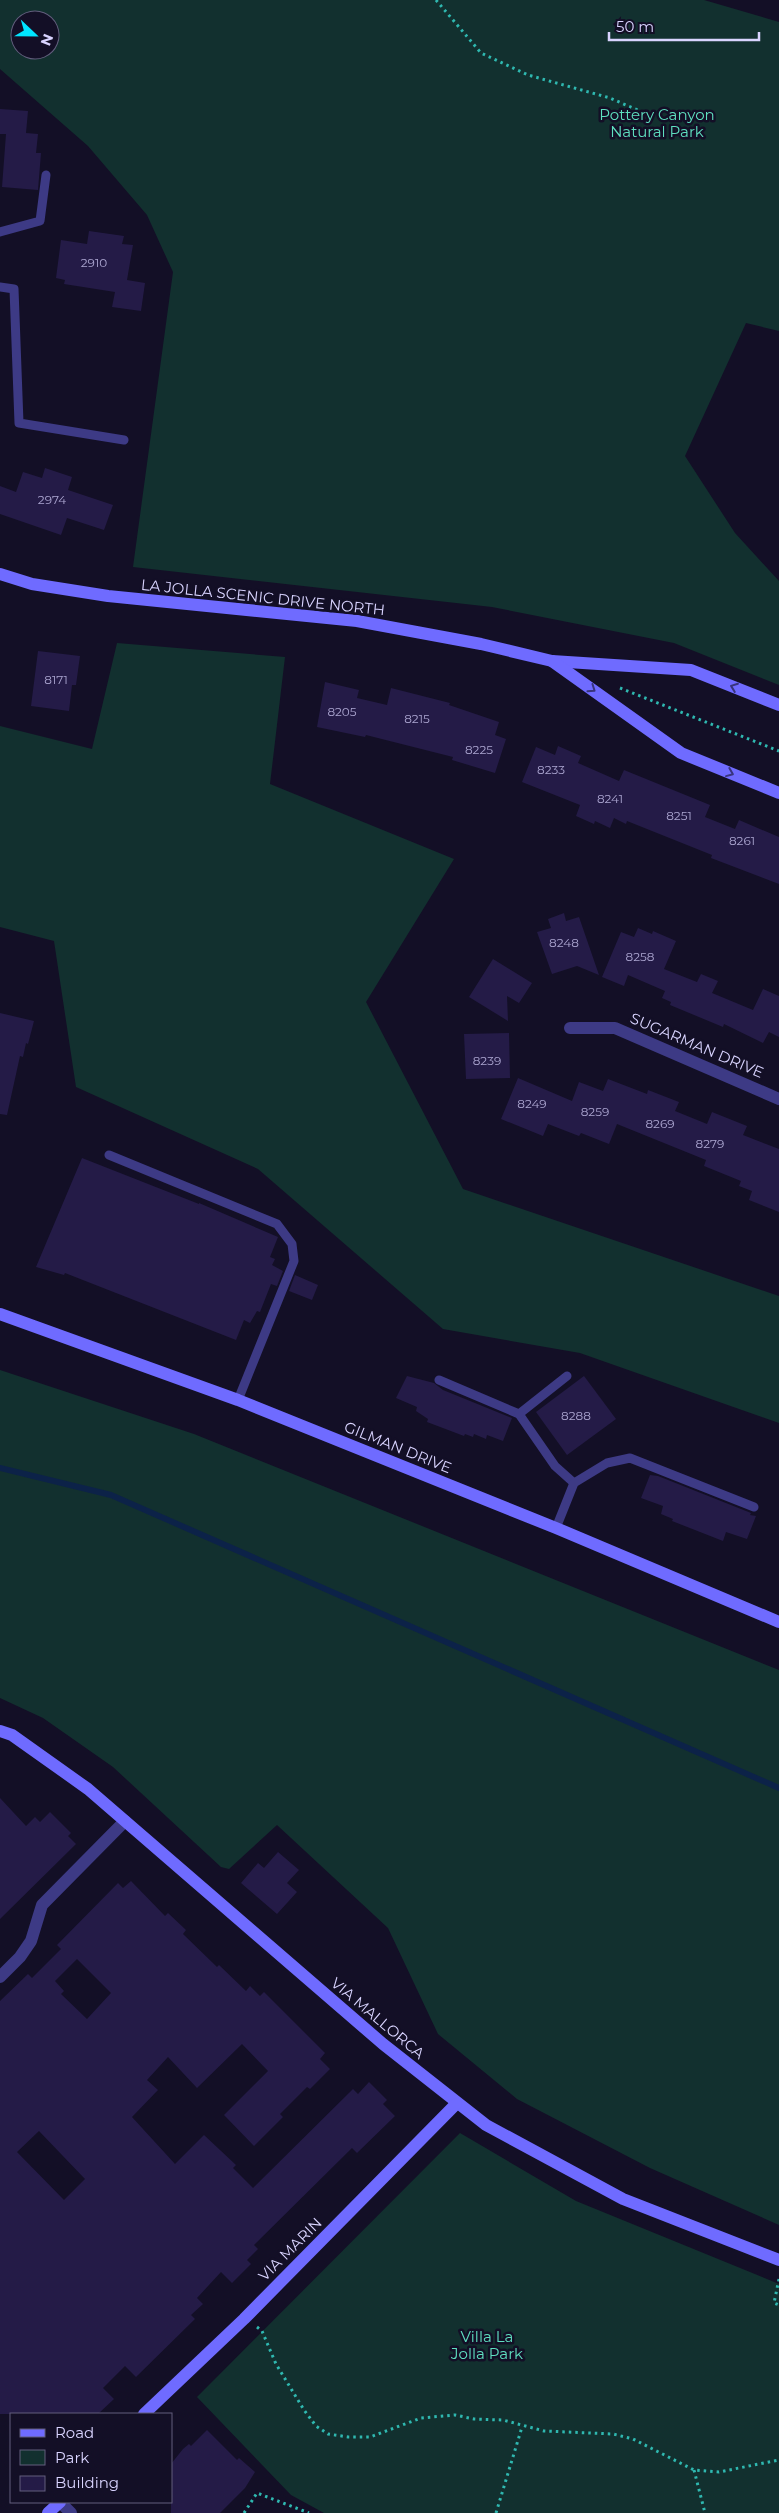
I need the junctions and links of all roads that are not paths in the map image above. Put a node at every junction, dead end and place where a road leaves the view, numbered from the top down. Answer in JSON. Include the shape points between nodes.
{"nodes":[{"id":1,"x":46,"y":175,"type":"dead end"},
{"id":2,"x":0,"y":232,"type":"edge"},
{"id":3,"x":0,"y":287,"type":"edge"},
{"id":4,"x":124,"y":440,"type":"dead end"},
{"id":5,"x":0,"y":574,"type":"edge"},
{"id":6,"x":552,"y":661,"type":"junction"},
{"id":7,"x":779,"y":705,"type":"edge"},
{"id":8,"x":779,"y":793,"type":"edge"},
{"id":9,"x":570,"y":1028,"type":"dead end"},
{"id":10,"x":779,"y":1099,"type":"edge"},
{"id":11,"x":109,"y":1155,"type":"dead end"},
{"id":12,"x":0,"y":1314,"type":"edge"},
{"id":13,"x":567,"y":1376,"type":"dead end"},
{"id":14,"x":439,"y":1380,"type":"dead end"},
{"id":15,"x":238,"y":1400,"type":"junction"},
{"id":16,"x":519,"y":1414,"type":"junction"},
{"id":17,"x":574,"y":1483,"type":"junction"},
{"id":18,"x":754,"y":1507,"type":"dead end"},
{"id":19,"x":556,"y":1528,"type":"junction"},
{"id":20,"x":779,"y":1622,"type":"edge"},
{"id":21,"x":0,"y":1730,"type":"edge"},
{"id":22,"x":125,"y":1821,"type":"junction"},
{"id":23,"x":0,"y":1977,"type":"edge"},
{"id":24,"x":456,"y":2104,"type":"junction"},
{"id":25,"x":779,"y":2260,"type":"edge"},
{"id":26,"x":145,"y":2413,"type":"edge"},
{"id":27,"x":59,"y":2503,"type":"edge"},
{"id":28,"x":61,"y":2503,"type":"edge"},
{"id":29,"x":48,"y":2513,"type":"edge"},
{"id":30,"x":72,"y":2513,"type":"edge"}],
"edges":[{"from":1,"to":2,"type":"lane","via":[[40,221]]},
{"from":3,"to":4,"type":"lane","via":[[14,289],[19,423]]},
{"from":5,"to":6,"type":"main road","name":"LA JOLLA SCENIC DRIVE NORTH","via":[[32,584],[108,596],[356,621]]},
{"from":7,"to":6,"type":"main road","name":"LA JOLLA SCENIC DRIVE NORTH","one_way":true,"via":[[692,670]]},
{"from":6,"to":8,"type":"main road","name":"LA JOLLA SCENIC DRIVE NORTH","one_way":true,"via":[[682,753]]},
{"from":9,"to":10,"type":"street","name":"SUGARMAN DRIVE","via":[[615,1028]]},
{"from":11,"to":15,"type":"lane","via":[[277,1224],[292,1244],[294,1261]]},
{"from":12,"to":15,"type":"main road","name":"GILMAN DRIVE"},
{"from":13,"to":16,"type":"lane"},
{"from":14,"to":16,"type":"lane"},
{"from":15,"to":19,"type":"main road","name":"GILMAN DRIVE"},
{"from":16,"to":17,"type":"lane","via":[[555,1466]]},
{"from":17,"to":18,"type":"lane","via":[[607,1463],[630,1458]]},
{"from":17,"to":19,"type":"lane"},
{"from":19,"to":20,"type":"main road","name":"GILMAN DRIVE"},
{"from":21,"to":22,"type":"main road","name":"VIA MALLORCA","via":[[62,1768]]},
{"from":22,"to":23,"type":"street","via":[[42,1905],[31,1940]]},
{"from":22,"to":24,"type":"main road","name":"VIA MALLORCA"},
{"from":24,"to":25,"type":"main road","name":"VIA MALLORCA","via":[[486,2125],[623,2199]]},
{"from":24,"to":26,"type":"main road","name":"VIA MARIN","via":[[244,2319]]},
{"from":27,"to":29,"type":"main road"},
{"from":28,"to":30,"type":"street"}]}
